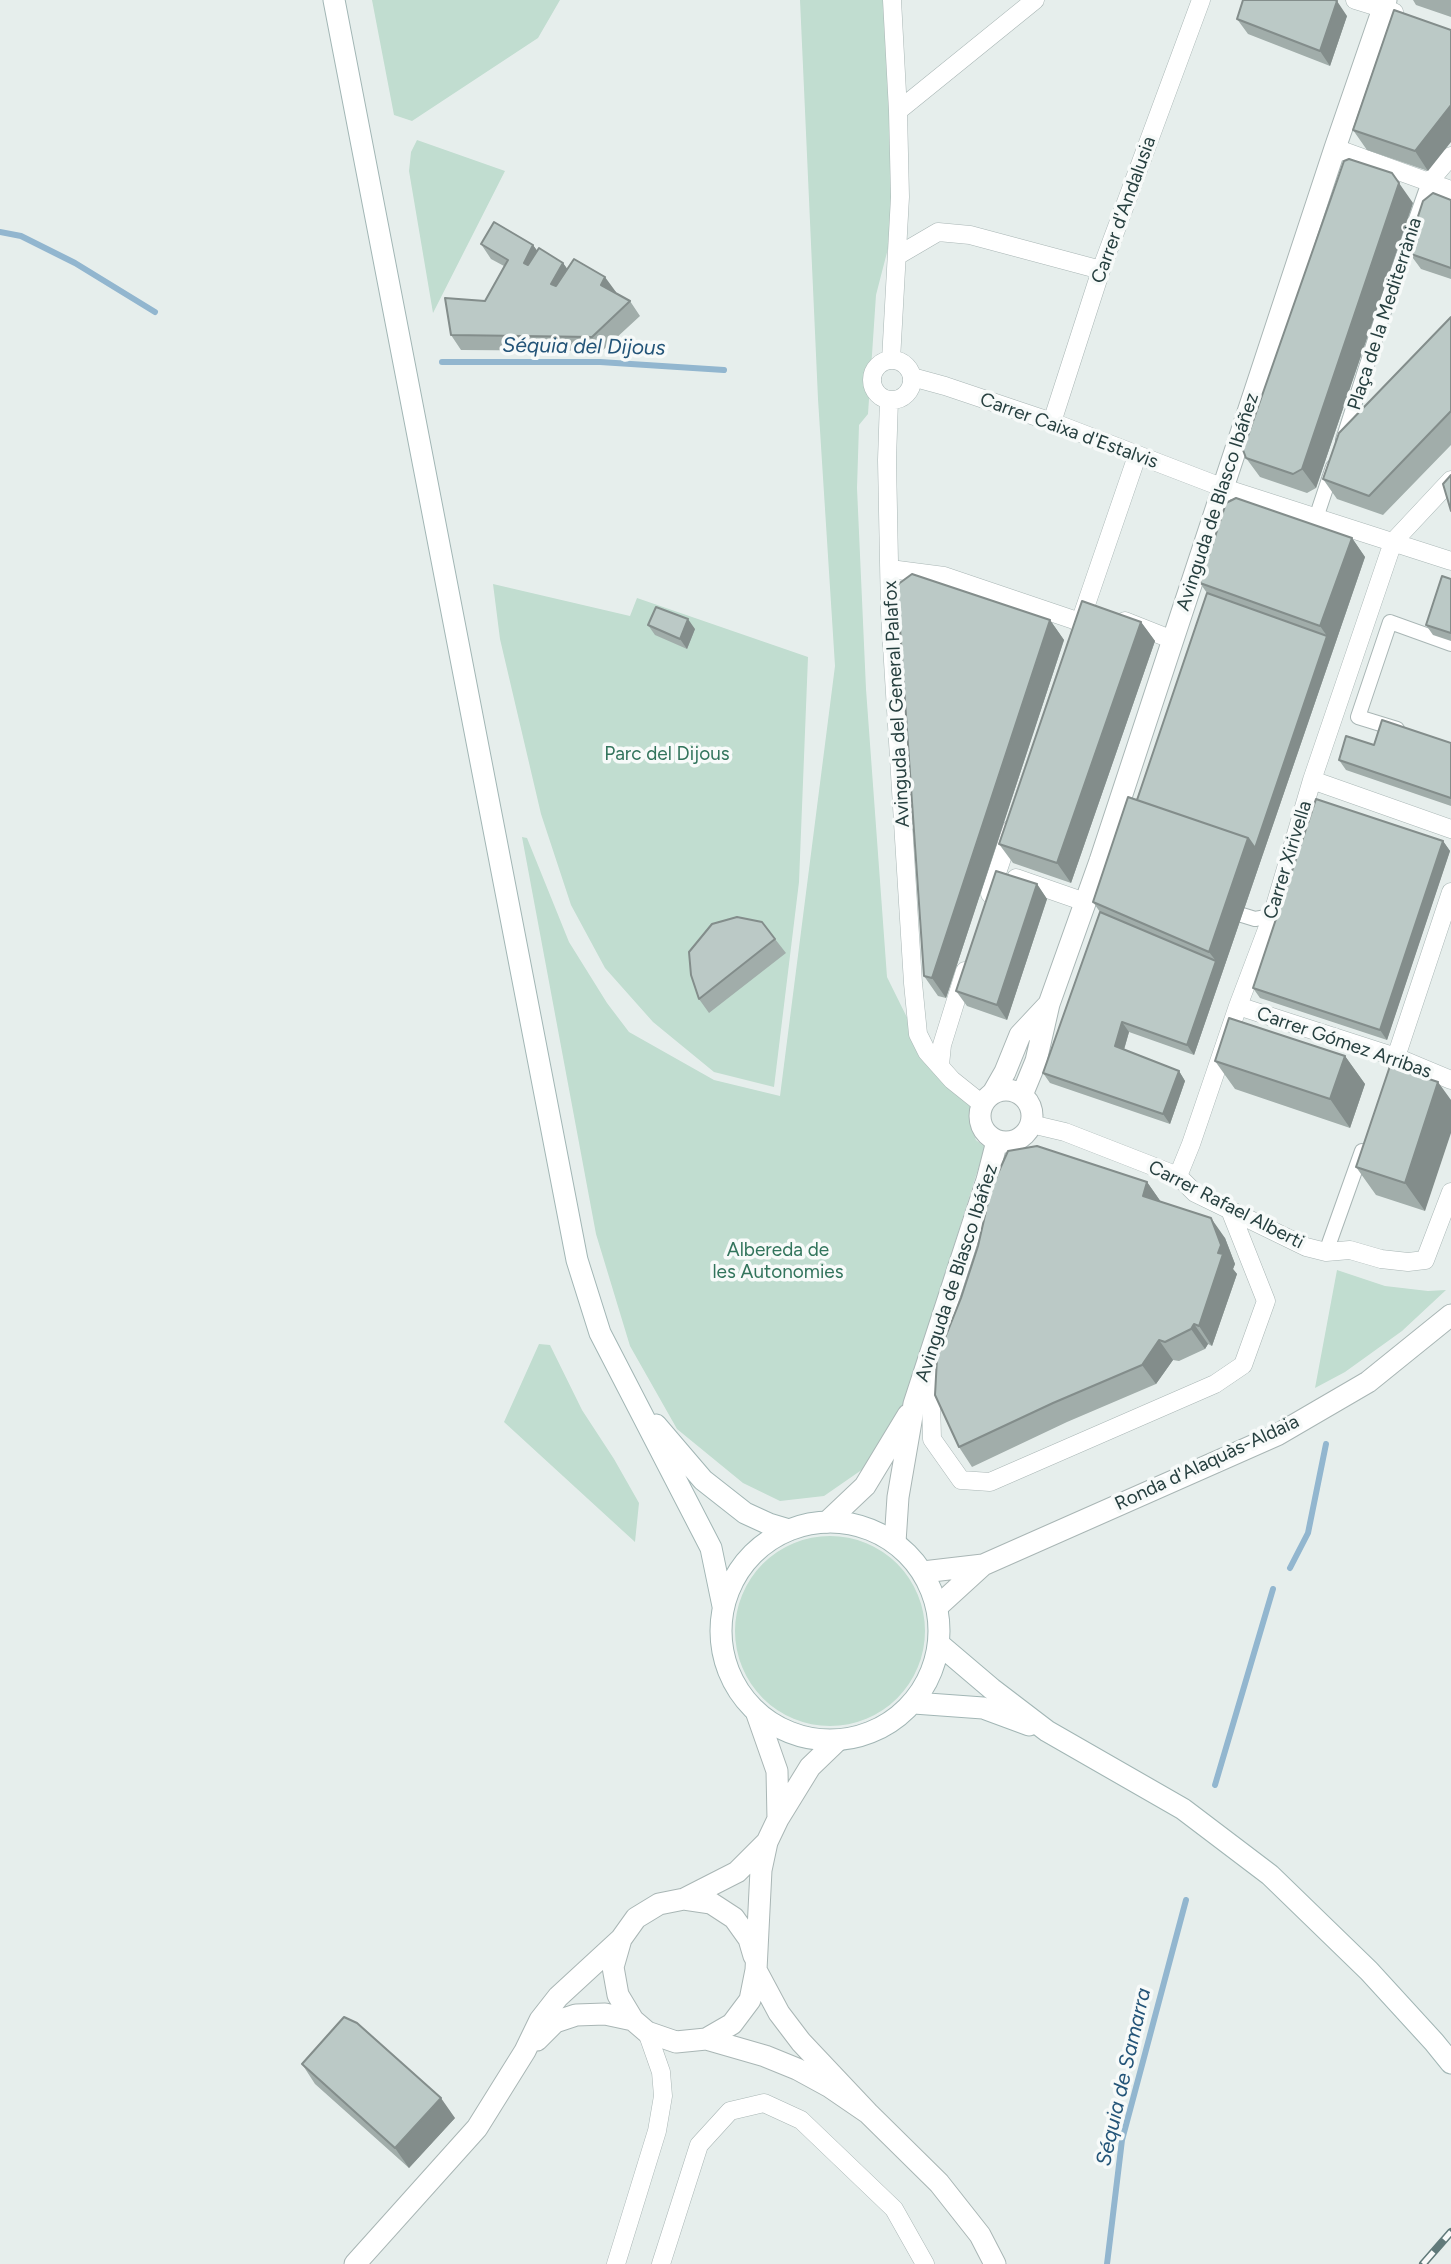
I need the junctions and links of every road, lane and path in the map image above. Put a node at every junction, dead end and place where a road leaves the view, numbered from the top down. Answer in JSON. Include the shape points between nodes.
{"nodes":[{"id":1,"x":334,"y":0,"type":"edge"},
{"id":2,"x":892,"y":0,"type":"edge"},
{"id":3,"x":1035,"y":0,"type":"edge"},
{"id":4,"x":1201,"y":0,"type":"edge"},
{"id":5,"x":1355,"y":0,"type":"edge"},
{"id":6,"x":1384,"y":4,"type":"edge"},
{"id":7,"x":1405,"y":16,"type":"edge"},
{"id":8,"x":898,"y":111,"type":"junction"},
{"id":9,"x":1335,"y":148,"type":"junction"},
{"id":10,"x":1451,"y":156,"type":"edge"},
{"id":11,"x":1429,"y":182,"type":"junction"},
{"id":12,"x":1451,"y":190,"type":"edge"},
{"id":13,"x":897,"y":256,"type":"junction"},
{"id":14,"x":1101,"y":270,"type":"junction"},
{"id":15,"x":891,"y":360,"type":"junction"},
{"id":16,"x":912,"y":377,"type":"junction"},
{"id":17,"x":889,"y":400,"type":"junction"},
{"id":18,"x":1366,"y":420,"type":"edge"},
{"id":19,"x":1052,"y":422,"type":"junction"},
{"id":20,"x":1342,"y":445,"type":"junction"},
{"id":21,"x":1137,"y":456,"type":"junction"},
{"id":22,"x":1451,"y":480,"type":"edge"},
{"id":23,"x":1223,"y":488,"type":"junction"},
{"id":24,"x":1316,"y":518,"type":"junction"},
{"id":25,"x":1393,"y":542,"type":"junction"},
{"id":26,"x":1451,"y":561,"type":"edge"},
{"id":27,"x":890,"y":569,"type":"junction"},
{"id":28,"x":1090,"y":618,"type":"junction"},
{"id":29,"x":1173,"y":640,"type":"junction"},
{"id":30,"x":1451,"y":644,"type":"edge"},
{"id":31,"x":1415,"y":735,"type":"edge"},
{"id":32,"x":1312,"y":780,"type":"junction"},
{"id":33,"x":1019,"y":806,"type":"edge"},
{"id":34,"x":1451,"y":829,"type":"edge"},
{"id":35,"x":998,"y":871,"type":"junction"},
{"id":36,"x":1451,"y":892,"type":"edge"},
{"id":37,"x":1086,"y":902,"type":"junction"},
{"id":38,"x":985,"y":910,"type":"edge"},
{"id":39,"x":1242,"y":915,"type":"dead end"},
{"id":40,"x":1272,"y":916,"type":"junction"},
{"id":41,"x":972,"y":949,"type":"edge"},
{"id":42,"x":1049,"y":1004,"type":"junction"},
{"id":43,"x":1238,"y":1006,"type":"junction"},
{"id":44,"x":916,"y":1008,"type":"junction"},
{"id":45,"x":951,"y":1014,"type":"junction"},
{"id":46,"x":1393,"y":1064,"type":"junction"},
{"id":47,"x":940,"y":1065,"type":"junction"},
{"id":48,"x":1451,"y":1080,"type":"edge"},
{"id":49,"x":1022,"y":1095,"type":"junction"},
{"id":50,"x":988,"y":1098,"type":"junction"},
{"id":51,"x":1031,"y":1124,"type":"junction"},
{"id":52,"x":1368,"y":1135,"type":"edge"},
{"id":53,"x":998,"y":1141,"type":"junction"},
{"id":54,"x":1178,"y":1177,"type":"junction"},
{"id":55,"x":1451,"y":1192,"type":"edge"},
{"id":56,"x":1230,"y":1210,"type":"junction"},
{"id":57,"x":1325,"y":1252,"type":"junction"},
{"id":58,"x":1451,"y":1315,"type":"edge"},
{"id":59,"x":930,"y":1359,"type":"junction"},
{"id":60,"x":638,"y":1404,"type":"junction"},
{"id":61,"x":915,"y":1404,"type":"junction"},
{"id":62,"x":827,"y":1522,"type":"junction"},
{"id":63,"x":789,"y":1530,"type":"junction"},
{"id":64,"x":895,"y":1542,"type":"junction"},
{"id":65,"x":983,"y":1565,"type":"junction"},
{"id":66,"x":923,"y":1572,"type":"junction"},
{"id":67,"x":723,"y":1606,"type":"junction"},
{"id":68,"x":937,"y":1607,"type":"junction"},
{"id":69,"x":939,"y":1644,"type":"junction"},
{"id":70,"x":914,"y":1703,"type":"junction"},
{"id":71,"x":757,"y":1714,"type":"junction"},
{"id":72,"x":1048,"y":1731,"type":"junction"},
{"id":73,"x":837,"y":1741,"type":"junction"},
{"id":74,"x":778,"y":1819,"type":"junction"},
{"id":75,"x":767,"y":1842,"type":"junction"},
{"id":76,"x":684,"y":1899,"type":"junction"},
{"id":77,"x":621,"y":1939,"type":"junction"},
{"id":78,"x":756,"y":1968,"type":"junction"},
{"id":79,"x":640,"y":2026,"type":"junction"},
{"id":80,"x":706,"y":2039,"type":"junction"},
{"id":81,"x":526,"y":2051,"type":"junction"},
{"id":82,"x":1451,"y":2063,"type":"edge"},
{"id":83,"x":868,"y":2113,"type":"junction"},
{"id":84,"x":355,"y":2264,"type":"edge"},
{"id":85,"x":616,"y":2264,"type":"edge"},
{"id":86,"x":661,"y":2264,"type":"edge"},
{"id":87,"x":925,"y":2264,"type":"edge"},
{"id":88,"x":995,"y":2264,"type":"edge"}],
"edges":[{"from":1,"to":60,"type":"street","via":[[577,1260],[600,1333]]},
{"from":2,"to":8,"type":"street"},
{"from":3,"to":8,"type":"street"},
{"from":4,"to":14,"type":"street","name":"Carrer d'Andalusia"},
{"from":5,"to":6,"type":"street"},
{"from":6,"to":7,"type":"street"},
{"from":6,"to":9,"type":"street","name":"Avinguda de Blasco Ibáñez"},
{"from":8,"to":13,"type":"street"},
{"from":9,"to":11,"type":"street"},
{"from":9,"to":23,"type":"street","name":"Avinguda de Blasco Ibáñez"},
{"from":10,"to":11,"type":"street"},
{"from":11,"to":12,"type":"street"},
{"from":11,"to":20,"type":"street","name":"Plaça de la Mediterrània"},
{"from":13,"to":14,"type":"street","via":[[938,232],[970,235]]},
{"from":13,"to":15,"type":"street"},
{"from":14,"to":19,"type":"street","name":"Carrer d'Andalusia"},
{"from":15,"to":16,"type":"street","via":[[905,365]]},
{"from":15,"to":17,"type":"street","via":[[877,367],[872,382],[876,392]]},
{"from":16,"to":17,"type":"street","via":[[906,395]]},
{"from":16,"to":19,"type":"street","name":"Carrer Caixa d'Estalvis"},
{"from":17,"to":27,"type":"street","name":"Avinguda del General Palafox"},
{"from":18,"to":20,"type":"street","name":"Plaça de la Mediterrània"},
{"from":19,"to":21,"type":"street","name":"Carrer Caixa d'Estalvis"},
{"from":20,"to":24,"type":"street","name":"Plaça de la Mediterrània"},
{"from":21,"to":23,"type":"street","name":"Carrer Caixa d'Estalvis"},
{"from":21,"to":28,"type":"street"},
{"from":22,"to":25,"type":"street"},
{"from":23,"to":24,"type":"street","name":"Carrer Caixa d'Estalvis"},
{"from":23,"to":29,"type":"street","name":"Avinguda de Blasco Ibáñez"},
{"from":24,"to":25,"type":"street","name":"Carrer Caixa d'Estalvis"},
{"from":25,"to":26,"type":"street","name":"Carrer Caixa d'Estalvis"},
{"from":25,"to":32,"type":"street","name":"Carrer Xirivella"},
{"from":27,"to":28,"type":"street","via":[[944,576]]},
{"from":27,"to":44,"type":"street","name":"Avinguda del General Palafox"},
{"from":28,"to":29,"type":"street"},
{"from":29,"to":37,"type":"street","name":"Avinguda de Blasco Ibáñez","via":[[1105,863]]},
{"from":30,"to":31,"type":"street","via":[[1390,622],[1358,717]]},
{"from":32,"to":34,"type":"street"},
{"from":32,"to":40,"type":"street","name":"Carrer Xirivella"},
{"from":33,"to":35,"type":"street"},
{"from":35,"to":37,"type":"street"},
{"from":35,"to":38,"type":"street"},
{"from":36,"to":46,"type":"street"},
{"from":37,"to":42,"type":"street","name":"Avinguda de Blasco Ibáñez"},
{"from":39,"to":40,"type":"street","via":[[1255,919]]},
{"from":40,"to":43,"type":"street","name":"Carrer Xirivella"},
{"from":41,"to":45,"type":"street"},
{"from":42,"to":49,"type":"street","name":"Avinguda de Blasco Ibáñez"},
{"from":42,"to":50,"type":"street","name":"Avinguda de Blasco Ibáñez","via":[[1020,1035]]},
{"from":43,"to":46,"type":"street","name":"Carrer Gómez Arribas"},
{"from":43,"to":54,"type":"street","name":"Carrer Xirivella"},
{"from":44,"to":45,"type":"street","via":[[939,1018]]},
{"from":44,"to":47,"type":"street","name":"Avinguda del General Palafox","via":[[918,1034]]},
{"from":45,"to":47,"type":"street"},
{"from":46,"to":48,"type":"street","name":"Carrer Gómez Arribas"},
{"from":47,"to":50,"type":"street","name":"Avinguda del General Palafox","via":[[960,1088]]},
{"from":49,"to":50,"type":"street","via":[[1005,1089]]},
{"from":49,"to":51,"type":"street","via":[[1031,1107]]},
{"from":50,"to":53,"type":"street","via":[[979,1112],[982,1129]]},
{"from":51,"to":53,"type":"street","via":[[1017,1140]]},
{"from":51,"to":54,"type":"street","name":"Carrer Rafael Alberti","via":[[1065,1132]]},
{"from":52,"to":57,"type":"street"},
{"from":53,"to":59,"type":"street","name":"Avinguda de Blasco Ibáñez"},
{"from":54,"to":56,"type":"street","name":"Carrer Rafael Alberti","via":[[1195,1193]]},
{"from":55,"to":57,"type":"street","name":"Carrer Rafael Alberti","via":[[1425,1259],[1408,1262],[1350,1250]]},
{"from":56,"to":57,"type":"street","name":"Carrer Rafael Alberti"},
{"from":56,"to":59,"type":"street","via":[[1266,1301],[1243,1365],[1215,1384],[990,1482],[961,1480],[932,1439]]},
{"from":58,"to":65,"type":"street","name":"Ronda d'Alaquàs-Aldaia","via":[[1368,1382],[1277,1435]]},
{"from":59,"to":61,"type":"street","name":"Avinguda de Blasco Ibáñez"},
{"from":60,"to":63,"type":"street","via":[[703,1480],[745,1513]]},
{"from":60,"to":67,"type":"street","via":[[711,1548]]},
{"from":61,"to":62,"type":"street","name":"Avinguda de Blasco Ibáñez","via":[[865,1486]]},
{"from":61,"to":64,"type":"street","name":"Avinguda de Blasco Ibáñez"},
{"from":62,"to":63,"type":"street"},
{"from":62,"to":64,"type":"street","via":[[863,1526]]},
{"from":63,"to":67,"type":"street","via":[[759,1548],[737,1574]]},
{"from":64,"to":66,"type":"street"},
{"from":65,"to":66,"type":"street"},
{"from":65,"to":68,"type":"street"},
{"from":66,"to":68,"type":"street"},
{"from":67,"to":71,"type":"street","via":[[724,1661],[743,1699]]},
{"from":68,"to":69,"type":"street"},
{"from":69,"to":70,"type":"street","via":[[931,1675]]},
{"from":69,"to":72,"type":"street"},
{"from":70,"to":72,"type":"street","via":[[983,1709]]},
{"from":70,"to":73,"type":"street","via":[[879,1729]]},
{"from":71,"to":73,"type":"street","via":[[794,1735]]},
{"from":71,"to":74,"type":"street","via":[[777,1771]]},
{"from":72,"to":82,"type":"street","via":[[1183,1809],[1270,1875],[1368,1971]]},
{"from":73,"to":74,"type":"street","via":[[810,1767]]},
{"from":74,"to":75,"type":"street"},
{"from":75,"to":76,"type":"street","via":[[737,1872]]},
{"from":75,"to":78,"type":"street","via":[[761,1870]]},
{"from":76,"to":77,"type":"street","via":[[659,1904],[636,1918]]},
{"from":76,"to":78,"type":"street","via":[[711,1903],[734,1917],[750,1939]]},
{"from":77,"to":79,"type":"street","via":[[613,1967],[618,1995]]},
{"from":77,"to":81,"type":"street","via":[[558,1997],[540,2020]]},
{"from":78,"to":80,"type":"street","via":[[750,2000],[732,2024]]},
{"from":78,"to":83,"type":"street","via":[[779,2013],[801,2042]]},
{"from":79,"to":80,"type":"street","via":[[676,2042]]},
{"from":79,"to":81,"type":"street","via":[[605,2014],[576,2015],[555,2022]]},
{"from":79,"to":85,"type":"street","via":[[661,2071],[663,2096],[657,2131]]},
{"from":80,"to":83,"type":"street","via":[[797,2069]]},
{"from":81,"to":84,"type":"street","via":[[477,2128]]},
{"from":83,"to":88,"type":"street","via":[[939,2183],[980,2235]]},
{"from":86,"to":87,"type":"street","via":[[699,2145],[730,2112],[764,2104],[801,2120],[894,2209]]}]}
